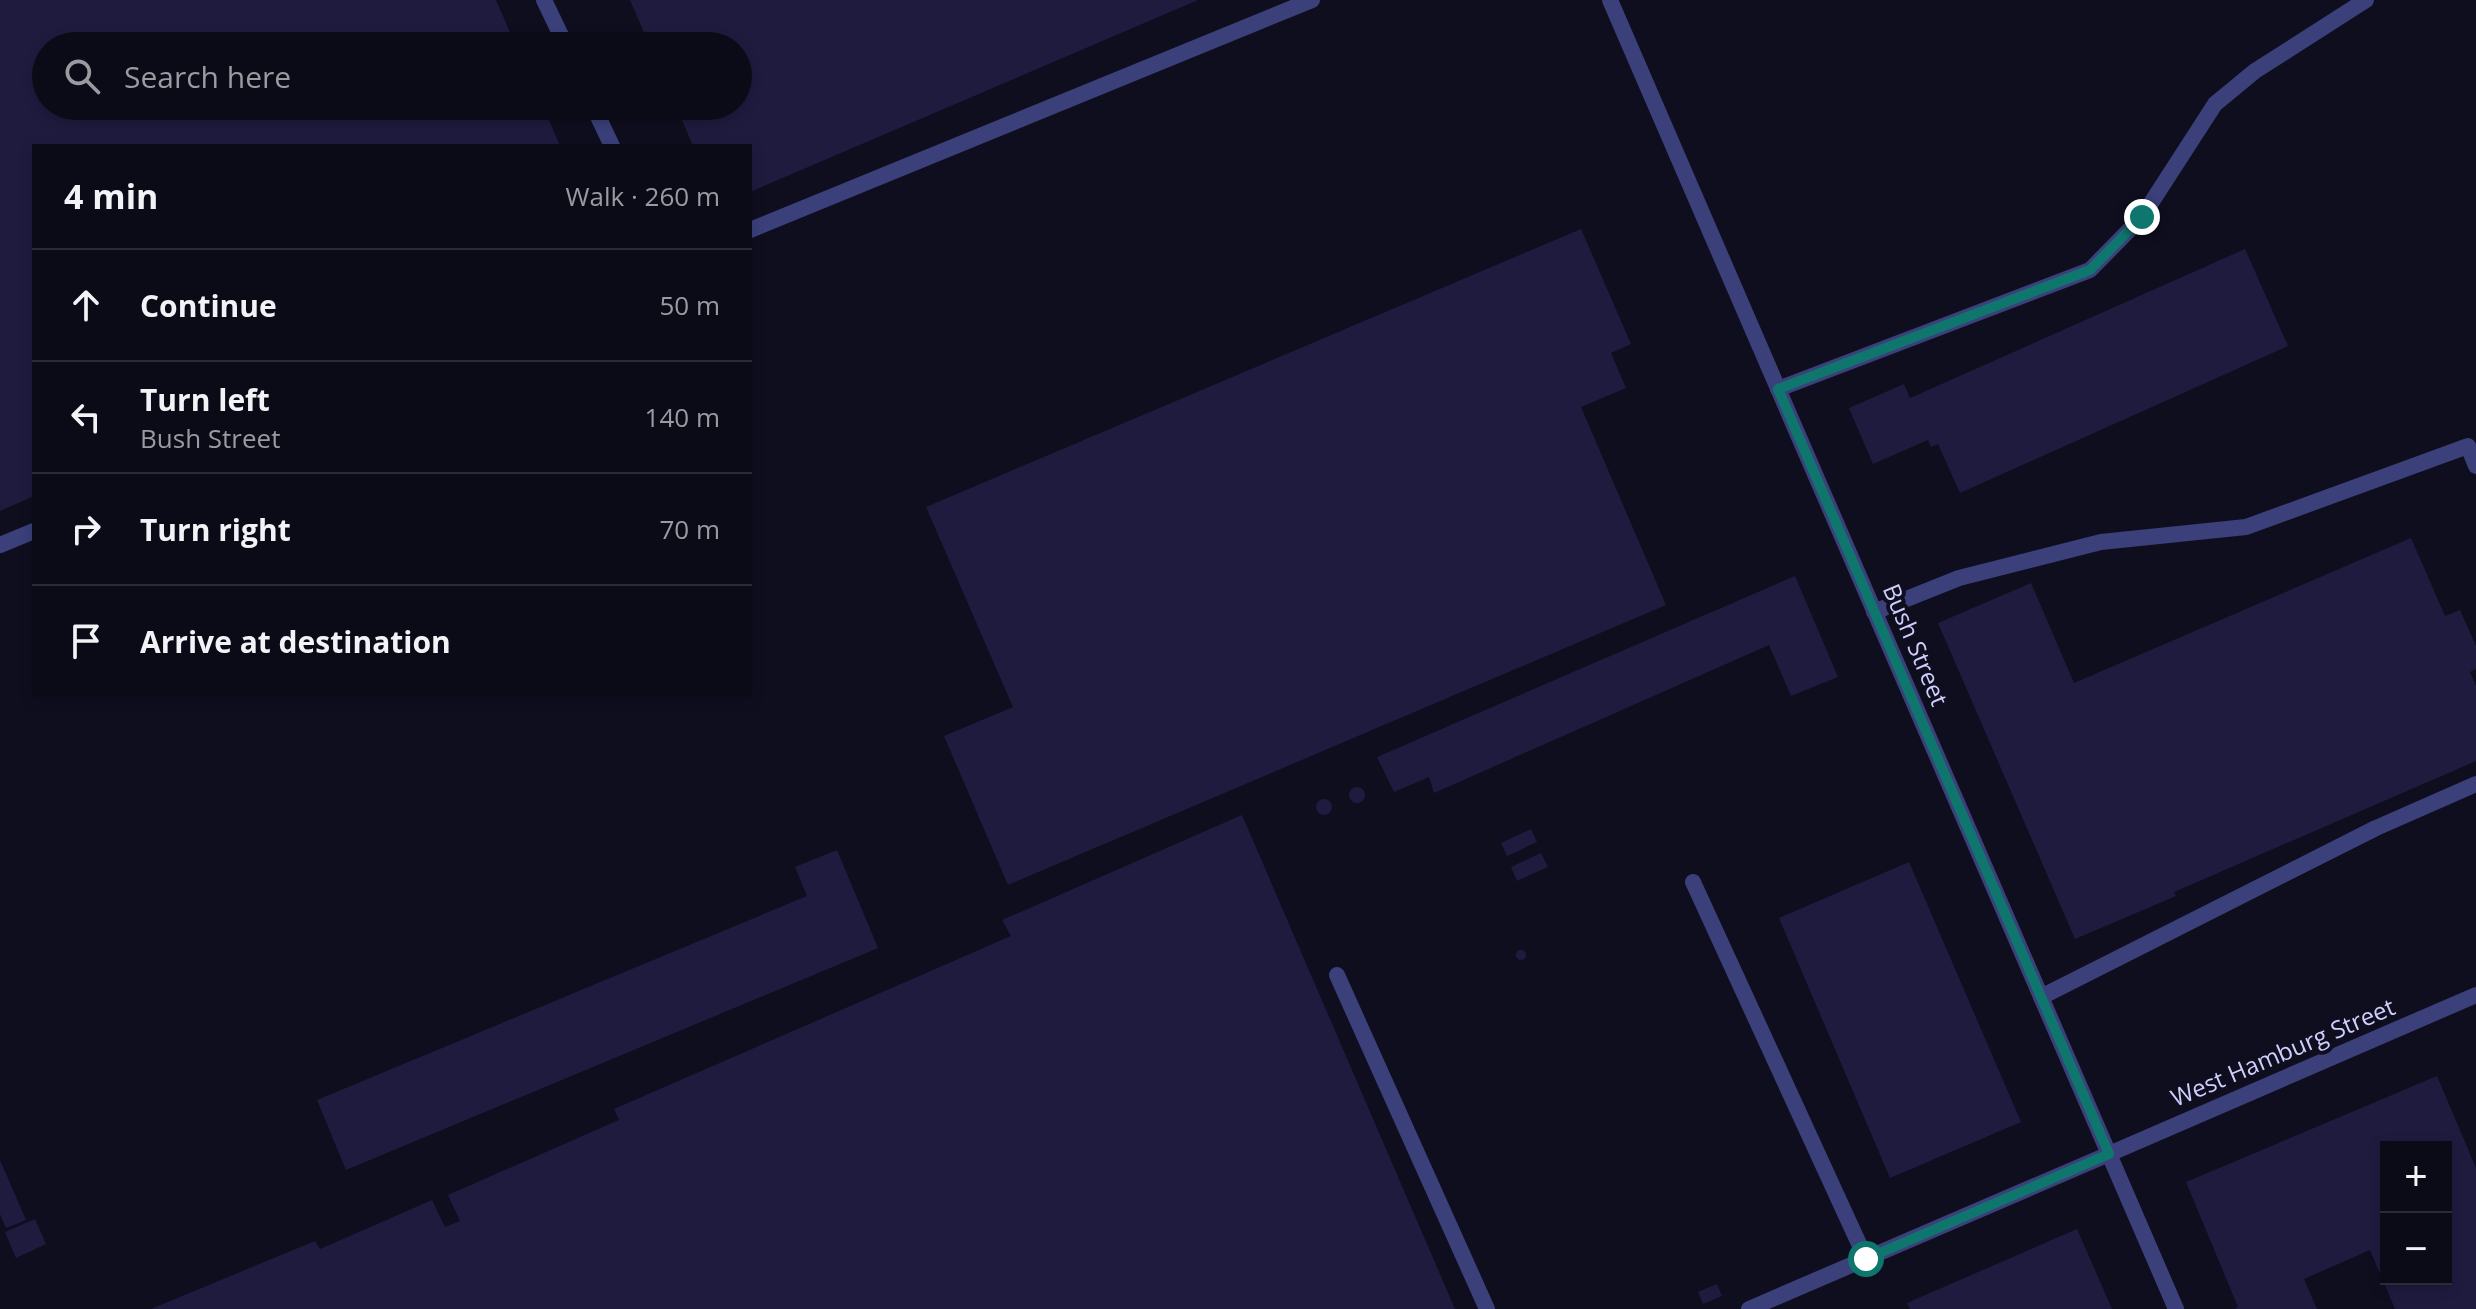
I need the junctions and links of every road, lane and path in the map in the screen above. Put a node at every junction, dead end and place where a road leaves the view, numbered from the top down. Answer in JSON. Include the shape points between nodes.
{"nodes":[{"id":1,"x":544,"y":0,"type":"edge"},
{"id":2,"x":1312,"y":0,"type":"edge"},
{"id":3,"x":1610,"y":0,"type":"edge"},
{"id":4,"x":2366,"y":0,"type":"edge"},
{"id":5,"x":559,"y":32,"type":"edge"},
{"id":6,"x":600,"y":120,"type":"edge"},
{"id":7,"x":611,"y":144,"type":"edge"},
{"id":8,"x":752,"y":229,"type":"edge"},
{"id":9,"x":1778,"y":389,"type":"junction"},
{"id":10,"x":2472,"y":445,"type":"edge"},
{"id":11,"x":2476,"y":466,"type":"edge"},
{"id":12,"x":32,"y":532,"type":"edge"},
{"id":13,"x":0,"y":545,"type":"edge"},
{"id":14,"x":1874,"y":612,"type":"junction"},
{"id":15,"x":2476,"y":784,"type":"edge"},
{"id":16,"x":1693,"y":882,"type":"dead end"},
{"id":17,"x":1337,"y":975,"type":"dead end"},
{"id":18,"x":2476,"y":995,"type":"edge"},
{"id":19,"x":2041,"y":997,"type":"junction"},
{"id":20,"x":2109,"y":1154,"type":"junction"},
{"id":21,"x":1866,"y":1259,"type":"junction"},
{"id":22,"x":1487,"y":1309,"type":"edge"},
{"id":23,"x":1749,"y":1309,"type":"edge"},
{"id":24,"x":2176,"y":1309,"type":"edge"}],
"edges":[{"from":1,"to":5,"type":"street"},
{"from":2,"to":8,"type":"street"},
{"from":3,"to":9,"type":"street","name":"Bush Street"},
{"from":4,"to":9,"type":"street","via":[[2255,71],[2215,104],[2142,217],[2090,270]]},
{"from":6,"to":7,"type":"street"},
{"from":9,"to":14,"type":"street","name":"Bush Street"},
{"from":10,"to":11,"type":"street"},
{"from":10,"to":14,"type":"street","via":[[2246,527],[2101,542],[1959,578]]},
{"from":12,"to":13,"type":"street"},
{"from":14,"to":19,"type":"street","name":"Bush Street"},
{"from":15,"to":19,"type":"street","via":[[2376,828]]},
{"from":16,"to":21,"type":"street"},
{"from":17,"to":22,"type":"street"},
{"from":18,"to":20,"type":"street","name":"West Hamburg Street"},
{"from":19,"to":20,"type":"street","name":"Bush Street"},
{"from":20,"to":21,"type":"street","name":"West Hamburg Street"},
{"from":20,"to":24,"type":"street","name":"Bush Street"},
{"from":21,"to":23,"type":"street","name":"West Hamburg Street"}]}
